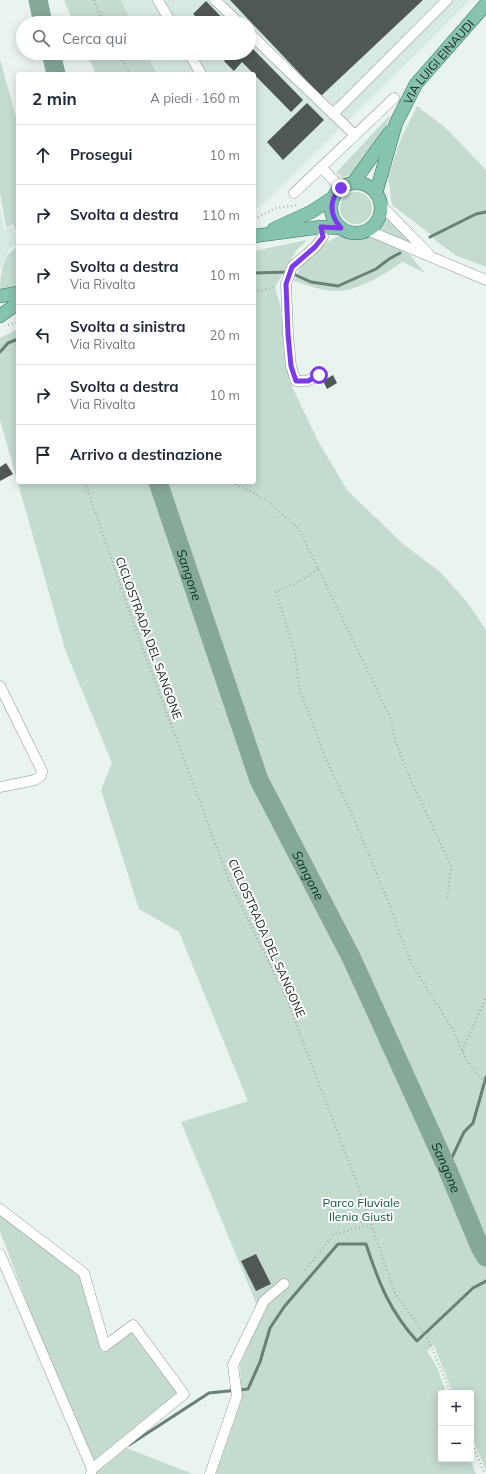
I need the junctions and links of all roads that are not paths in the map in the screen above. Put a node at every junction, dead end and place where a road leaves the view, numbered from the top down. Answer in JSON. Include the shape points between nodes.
{"nodes":[{"id":1,"x":215,"y":0,"type":"edge"},
{"id":2,"x":448,"y":0,"type":"edge"},
{"id":3,"x":163,"y":2,"type":"edge"},
{"id":4,"x":486,"y":4,"type":"edge"},
{"id":5,"x":168,"y":16,"type":"edge"},
{"id":6,"x":232,"y":16,"type":"edge"},
{"id":7,"x":256,"y":40,"type":"edge"},
{"id":8,"x":193,"y":60,"type":"edge"},
{"id":9,"x":200,"y":72,"type":"edge"},
{"id":10,"x":394,"y":98,"type":"dead end"},
{"id":11,"x":333,"y":114,"type":"junction"},
{"id":12,"x":396,"y":122,"type":"junction"},
{"id":13,"x":355,"y":135,"type":"junction"},
{"id":14,"x":321,"y":167,"type":"junction"},
{"id":15,"x":343,"y":189,"type":"junction"},
{"id":16,"x":294,"y":193,"type":"dead end"},
{"id":17,"x":378,"y":199,"type":"junction"},
{"id":18,"x":321,"y":227,"type":"junction"},
{"id":19,"x":341,"y":228,"type":"junction"},
{"id":20,"x":367,"y":230,"type":"junction"},
{"id":21,"x":258,"y":235,"type":"edge"},
{"id":22,"x":431,"y":256,"type":"junction"},
{"id":23,"x":486,"y":280,"type":"edge"},
{"id":24,"x":16,"y":293,"type":"edge"},
{"id":25,"x":0,"y":296,"type":"edge"},
{"id":26,"x":16,"y":304,"type":"edge"},
{"id":27,"x":0,"y":316,"type":"edge"},
{"id":28,"x":319,"y":375,"type":"dead end"},
{"id":29,"x":0,"y":686,"type":"edge"},
{"id":30,"x":0,"y":787,"type":"edge"},
{"id":31,"x":0,"y":1209,"type":"edge"},
{"id":32,"x":0,"y":1254,"type":"edge"},
{"id":33,"x":284,"y":1284,"type":"dead end"},
{"id":34,"x":92,"y":1471,"type":"edge"},
{"id":35,"x":210,"y":1474,"type":"edge"}],
"edges":[{"from":1,"to":6,"type":"street"},
{"from":2,"to":11,"type":"street"},
{"from":3,"to":5,"type":"street"},
{"from":4,"to":12,"type":"main road","name":"VIA LUIGI EINAUDI","via":[[416,84]]},
{"from":7,"to":11,"type":"street"},
{"from":8,"to":9,"type":"street"},
{"from":10,"to":13,"type":"street"},
{"from":11,"to":13,"type":"street"},
{"from":12,"to":15,"type":"main road","name":"VIA LUIGI EINAUDI"},
{"from":12,"to":17,"type":"main road","name":"VIA LUIGI EINAUDI"},
{"from":13,"to":14,"type":"street"},
{"from":14,"to":15,"type":"street"},
{"from":14,"to":16,"type":"street"},
{"from":15,"to":17,"type":"main road","via":[[366,185]]},
{"from":15,"to":19,"type":"main road","via":[[331,205],[335,222]]},
{"from":15,"to":21,"type":"main road","via":[[311,212]]},
{"from":17,"to":20,"type":"main road","via":[[380,215],[375,224]]},
{"from":17,"to":22,"type":"street"},
{"from":18,"to":19,"type":"main road"},
{"from":18,"to":21,"type":"main road"},
{"from":18,"to":28,"type":"street","via":[[323,237],[292,267],[286,284],[291,366],[296,381],[308,381]]},
{"from":19,"to":20,"type":"main road","via":[[359,233]]},
{"from":20,"to":22,"type":"street"},
{"from":22,"to":23,"type":"street"},
{"from":24,"to":25,"type":"main road"},
{"from":26,"to":27,"type":"main road"},
{"from":29,"to":30,"type":"street","via":[[42,771],[41,776],[35,780]]},
{"from":31,"to":34,"type":"street","via":[[84,1273],[105,1346],[133,1325],[184,1394]]},
{"from":32,"to":34,"type":"street"},
{"from":33,"to":35,"type":"street","via":[[264,1301],[233,1365],[237,1396]]}]}
